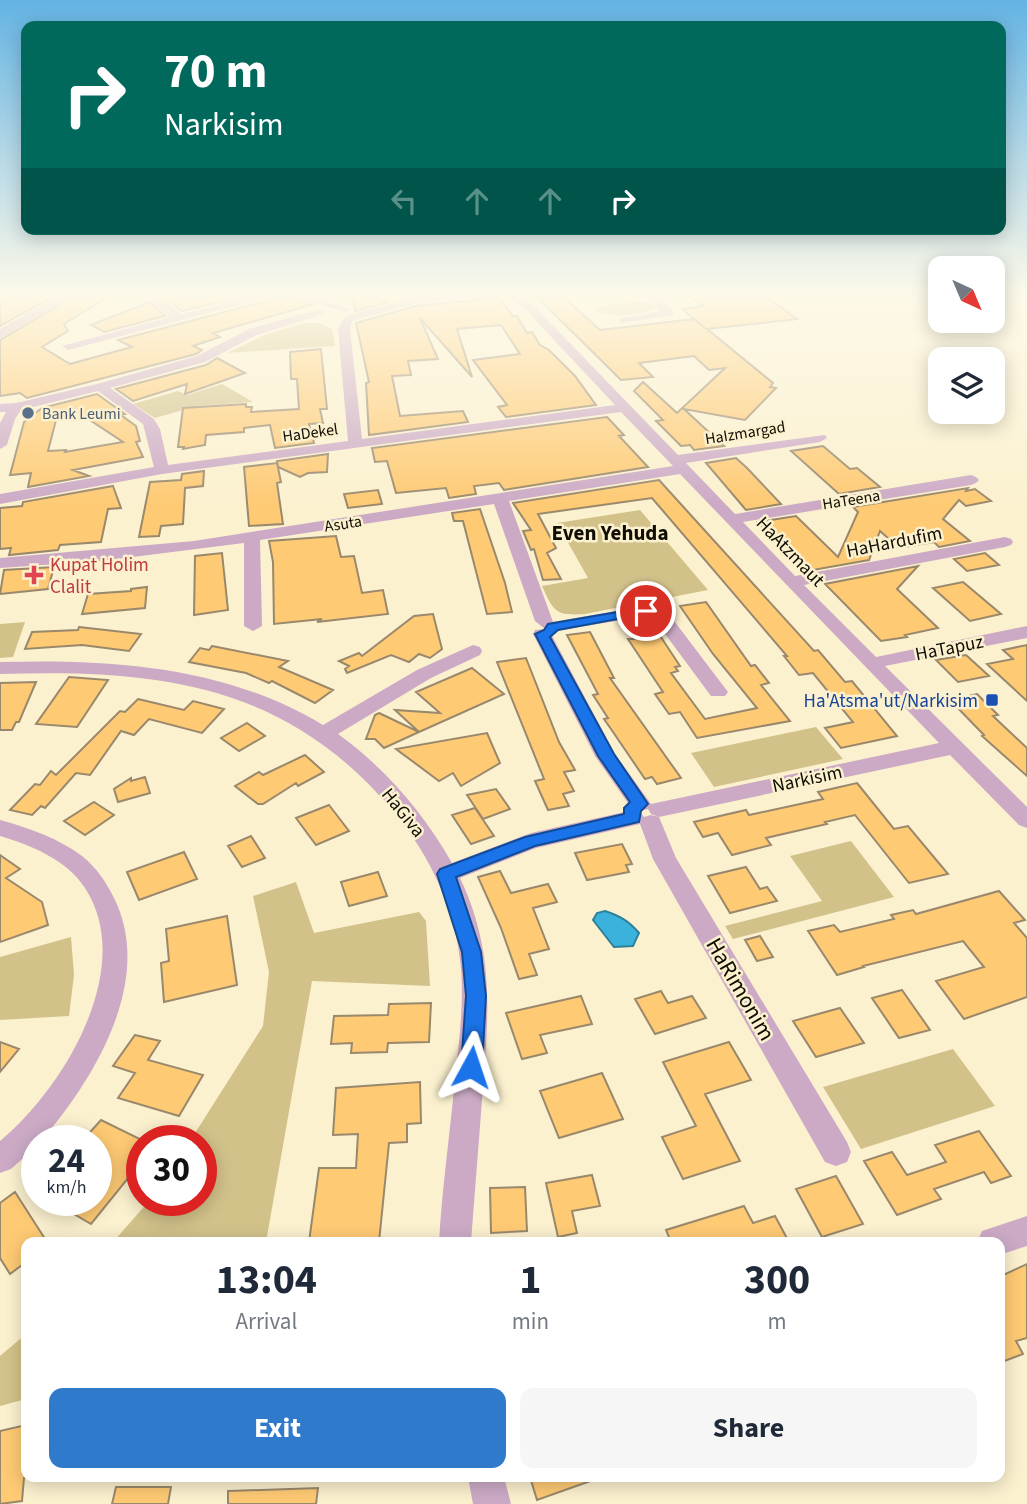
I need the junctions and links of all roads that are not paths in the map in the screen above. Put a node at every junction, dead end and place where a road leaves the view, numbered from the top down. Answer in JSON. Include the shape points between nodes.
{"nodes":[{"id":1,"x":178,"y":365,"type":"edge"},
{"id":2,"x":343,"y":365,"type":"edge"},
{"id":3,"x":587,"y":365,"type":"edge"},
{"id":4,"x":100,"y":387,"type":"junction"},
{"id":5,"x":626,"y":407,"type":"junction"},
{"id":6,"x":6,"y":415,"type":"edge"},
{"id":7,"x":820,"y":438,"type":"dead end"},
{"id":8,"x":1,"y":442,"type":"edge"},
{"id":9,"x":355,"y":443,"type":"junction"},
{"id":10,"x":681,"y":464,"type":"junction"},
{"id":11,"x":162,"y":470,"type":"junction"},
{"id":12,"x":971,"y":480,"type":"dead end"},
{"id":13,"x":0,"y":499,"type":"edge"},
{"id":14,"x":500,"y":499,"type":"junction"},
{"id":15,"x":731,"y":519,"type":"junction"},
{"id":16,"x":252,"y":538,"type":"junction"},
{"id":17,"x":1004,"y":542,"type":"dead end"},
{"id":18,"x":0,"y":563,"type":"edge"},
{"id":19,"x":791,"y":582,"type":"junction"},
{"id":20,"x":253,"y":626,"type":"dead end"},
{"id":21,"x":547,"y":627,"type":"junction"},
{"id":22,"x":1027,"y":632,"type":"edge"},
{"id":23,"x":473,"y":651,"type":"dead end"},
{"id":24,"x":872,"y":663,"type":"junction"},
{"id":25,"x":0,"y":668,"type":"edge"},
{"id":26,"x":718,"y":692,"type":"dead end"},
{"id":27,"x":324,"y":733,"type":"junction"},
{"id":28,"x":954,"y":747,"type":"junction"},
{"id":29,"x":646,"y":813,"type":"junction"},
{"id":30,"x":1027,"y":820,"type":"edge"},
{"id":31,"x":0,"y":828,"type":"edge"},
{"id":32,"x":446,"y":874,"type":"junction"},
{"id":33,"x":836,"y":1152,"type":"dead end"},
{"id":34,"x":0,"y":1159,"type":"edge"},
{"id":35,"x":1027,"y":1231,"type":"edge"},
{"id":36,"x":455,"y":1237,"type":"edge"},
{"id":37,"x":1005,"y":1238,"type":"edge"},
{"id":38,"x":487,"y":1482,"type":"edge"},
{"id":39,"x":492,"y":1504,"type":"edge"}],
"edges":[{"from":1,"to":4,"type":"street"},
{"from":2,"to":9,"type":"street"},
{"from":3,"to":5,"type":"street","name":"HaAtzmaut"},
{"from":4,"to":6,"type":"street"},
{"from":4,"to":11,"type":"street","via":[[149,422]]},
{"from":5,"to":9,"type":"street","name":"HaDekel"},
{"from":5,"to":10,"type":"street","name":"HaAtzmaut"},
{"from":6,"to":8,"type":"street"},
{"from":7,"to":10,"type":"street","name":"HaIzmargad"},
{"from":9,"to":11,"type":"street","name":"HaDekel"},
{"from":10,"to":14,"type":"street","name":"Asuta"},
{"from":10,"to":15,"type":"street","name":"HaAtzmaut"},
{"from":11,"to":13,"type":"street","name":"HaDekel"},
{"from":12,"to":15,"type":"street","name":"HaTeena"},
{"from":14,"to":16,"type":"street","name":"Asuta"},
{"from":14,"to":21,"type":"street","name":"HaRimonim"},
{"from":15,"to":19,"type":"street","name":"HaAtzmaut"},
{"from":16,"to":18,"type":"street","name":"Asuta"},
{"from":16,"to":20,"type":"street"},
{"from":17,"to":19,"type":"street","name":"HaHardufim"},
{"from":19,"to":24,"type":"street","name":"HaAtzmaut"},
{"from":21,"to":26,"type":"street","via":[[656,609]]},
{"from":21,"to":29,"type":"street","name":"HaRimonim","via":[[606,756]]},
{"from":22,"to":24,"type":"street","name":"HaTapuz"},
{"from":23,"to":27,"type":"street"},
{"from":24,"to":28,"type":"street","name":"HaAtzmaut"},
{"from":25,"to":27,"type":"street","name":"HaGiva","via":[[111,669],[192,681],[263,702]]},
{"from":27,"to":32,"type":"street","name":"HaGiva","via":[[355,757],[410,815]]},
{"from":28,"to":29,"type":"street","name":"Narkisim"},
{"from":28,"to":30,"type":"street","name":"HaAtzmaut"},
{"from":29,"to":32,"type":"street","name":"Narkisim","via":[[531,841]]},
{"from":29,"to":33,"type":"street","name":"HaRimonim","via":[[666,859]]},
{"from":31,"to":34,"type":"street","via":[[44,844],[75,863],[96,885],[114,938],[113,977],[89,1050],[32,1131]]},
{"from":32,"to":36,"type":"street","name":"HaGiva","via":[[471,952],[476,996]]},
{"from":35,"to":37,"type":"street"},
{"from":38,"to":39,"type":"street"}]}
